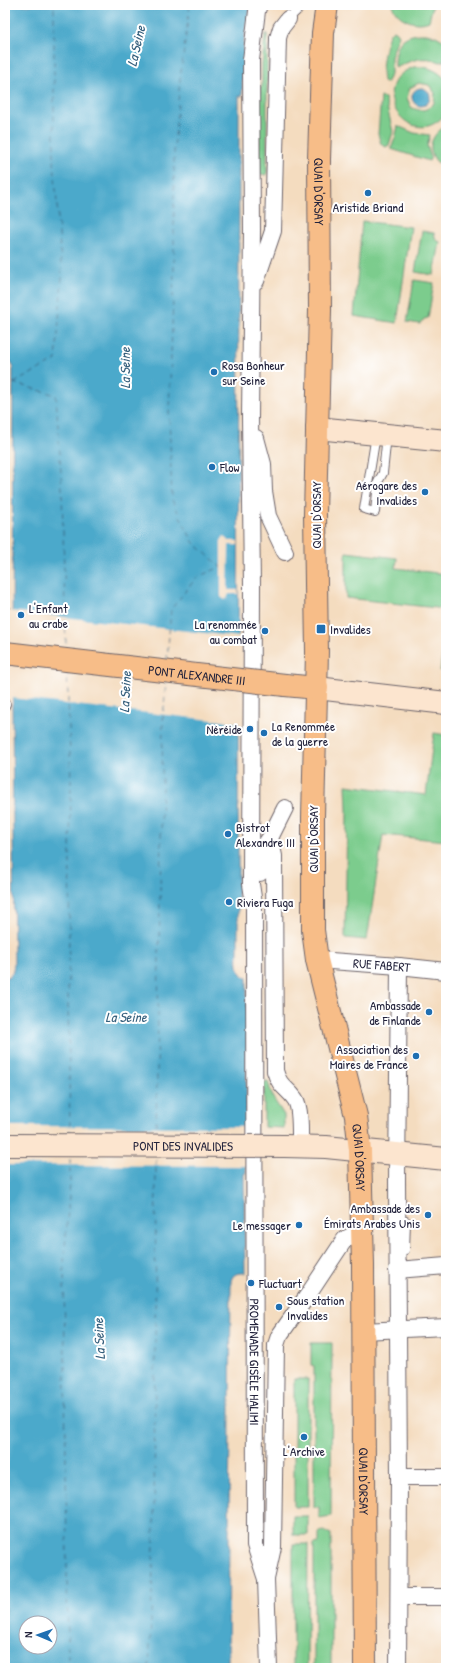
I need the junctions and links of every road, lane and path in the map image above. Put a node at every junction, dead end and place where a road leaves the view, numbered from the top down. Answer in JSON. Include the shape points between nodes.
{"nodes":[{"id":1,"x":259,"y":5,"type":"edge"},
{"id":2,"x":303,"y":5,"type":"edge"},
{"id":3,"x":327,"y":5,"type":"edge"},
{"id":4,"x":288,"y":19,"type":"joint"},
{"id":5,"x":250,"y":296,"type":"junction"},
{"id":6,"x":250,"y":417,"type":"junction"},
{"id":7,"x":317,"y":428,"type":"junction"},
{"id":8,"x":382,"y":434,"type":"junction"},
{"id":9,"x":446,"y":441,"type":"edge"},
{"id":10,"x":285,"y":552,"type":"dead end"},
{"id":11,"x":5,"y":653,"type":"edge"},
{"id":12,"x":317,"y":688,"type":"junction"},
{"id":13,"x":446,"y":703,"type":"edge"},
{"id":14,"x":285,"y":808,"type":"dead end"},
{"id":15,"x":270,"y":838,"type":"junction"},
{"id":16,"x":254,"y":904,"type":"junction"},
{"id":17,"x":317,"y":960,"type":"junction"},
{"id":18,"x":399,"y":966,"type":"junction"},
{"id":19,"x":446,"y":971,"type":"edge"},
{"id":20,"x":398,"y":1061,"type":"junction"},
{"id":21,"x":404,"y":1111,"type":"dead end"},
{"id":22,"x":5,"y":1145,"type":"edge"},
{"id":23,"x":292,"y":1146,"type":"junction"},
{"id":24,"x":360,"y":1150,"type":"junction"},
{"id":25,"x":397,"y":1154,"type":"junction"},
{"id":26,"x":446,"y":1159,"type":"edge"},
{"id":27,"x":406,"y":1221,"type":"dead end"},
{"id":28,"x":362,"y":1231,"type":"junction"},
{"id":29,"x":446,"y":1266,"type":"edge"},
{"id":30,"x":397,"y":1270,"type":"junction"},
{"id":31,"x":446,"y":1327,"type":"edge"},
{"id":32,"x":398,"y":1330,"type":"junction"},
{"id":33,"x":363,"y":1331,"type":"junction"},
{"id":34,"x":399,"y":1477,"type":"junction"},
{"id":35,"x":446,"y":1477,"type":"edge"},
{"id":36,"x":266,"y":1579,"type":"junction"},
{"id":37,"x":399,"y":1598,"type":"junction"},
{"id":38,"x":446,"y":1598,"type":"edge"},
{"id":39,"x":269,"y":1668,"type":"edge"},
{"id":40,"x":365,"y":1668,"type":"edge"},
{"id":41,"x":398,"y":1668,"type":"edge"}],
"edges":[{"from":1,"to":5,"type":"street","via":[[251,60]]},
{"from":2,"to":4,"type":"lane"},
{"from":3,"to":7,"type":"main road","name":"QUAI D'ORSAY","via":[[323,33],[319,160],[320,310]]},
{"from":4,"to":5,"type":"street","via":[[281,28],[278,38],[273,231]]},
{"from":5,"to":6,"type":"street"},
{"from":6,"to":10,"type":"street","via":[[263,464],[268,516]]},
{"from":6,"to":16,"type":"street","via":[[251,884]]},
{"from":7,"to":8,"type":"street"},
{"from":7,"to":12,"type":"main road","name":"QUAI D'ORSAY"},
{"from":8,"to":8,"type":"lane","via":[[364,509],[375,512],[378,482],[383,473]]},
{"from":8,"to":9,"type":"street"},
{"from":11,"to":12,"type":"main road","name":"PONT ALEXANDRE III","bridge":true},
{"from":12,"to":13,"type":"street"},
{"from":12,"to":17,"type":"main road","name":"QUAI D'ORSAY","via":[[312,930]]},
{"from":14,"to":15,"type":"street"},
{"from":15,"to":16,"type":"street","via":[[262,853],[260,883]]},
{"from":15,"to":23,"type":"street","via":[[274,856],[275,1071],[278,1081],[296,1100],[300,1125]]},
{"from":16,"to":36,"type":"street","name":"PROMENADE GISÈLE HALIMI","via":[[255,1545]]},
{"from":17,"to":18,"type":"street","name":"RUE FABERT"},
{"from":17,"to":24,"type":"main road","name":"QUAI D'ORSAY","via":[[356,1116]]},
{"from":18,"to":19,"type":"street","name":"RUE FABERT"},
{"from":18,"to":20,"type":"street"},
{"from":20,"to":21,"type":"lane","via":[[404,1068]]},
{"from":20,"to":25,"type":"street"},
{"from":22,"to":23,"type":"street","name":"PONT DES INVALIDES","bridge":true},
{"from":23,"to":24,"type":"street","name":"PONT DES INVALIDES"},
{"from":24,"to":25,"type":"street","name":"PONT DES INVALIDES"},
{"from":24,"to":28,"type":"main road","name":"QUAI D'ORSAY"},
{"from":25,"to":26,"type":"street","name":"PONT DES INVALIDES"},
{"from":25,"to":30,"type":"street"},
{"from":27,"to":30,"type":"lane","via":[[405,1258]]},
{"from":28,"to":33,"type":"main road","name":"QUAI D'ORSAY"},
{"from":28,"to":36,"type":"street","name":"PROMENADE GISÈLE HALIMI","via":[[345,1239],[279,1336],[276,1345],[273,1548]]},
{"from":29,"to":30,"type":"street"},
{"from":30,"to":32,"type":"street"},
{"from":31,"to":32,"type":"street"},
{"from":32,"to":33,"type":"street"},
{"from":32,"to":34,"type":"street"},
{"from":33,"to":40,"type":"main road","name":"QUAI D'ORSAY"},
{"from":34,"to":35,"type":"street"},
{"from":34,"to":37,"type":"street"},
{"from":36,"to":39,"type":"street","name":"PROMENADE GISÈLE HALIMI"},
{"from":37,"to":38,"type":"street"},
{"from":37,"to":41,"type":"street"}]}
